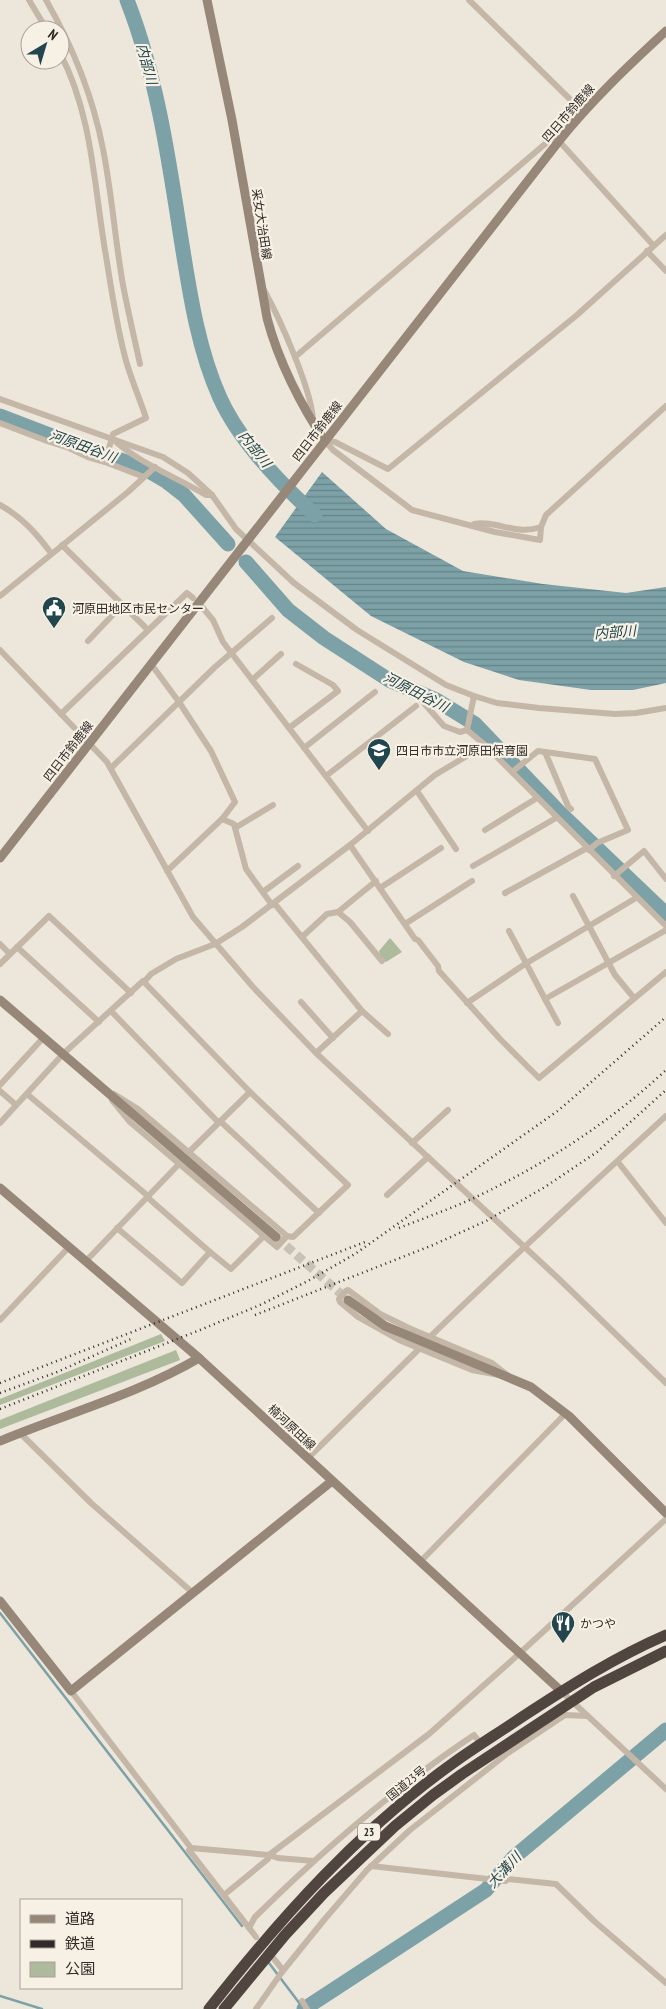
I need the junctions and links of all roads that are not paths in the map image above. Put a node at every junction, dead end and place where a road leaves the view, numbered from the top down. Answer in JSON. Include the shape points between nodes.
{"nodes":[{"id":1,"x":29,"y":0,"type":"edge"},
{"id":2,"x":46,"y":0,"type":"edge"},
{"id":3,"x":206,"y":0,"type":"edge"},
{"id":4,"x":469,"y":0,"type":"edge"},
{"id":5,"x":41,"y":20,"type":"edge"},
{"id":6,"x":666,"y":32,"type":"edge"},
{"id":7,"x":68,"y":70,"type":"edge"},
{"id":8,"x":583,"y":112,"type":"junction"},
{"id":9,"x":559,"y":141,"type":"junction"},
{"id":10,"x":666,"y":235,"type":"edge"},
{"id":11,"x":653,"y":245,"type":"junction"},
{"id":12,"x":647,"y":250,"type":"junction"},
{"id":13,"x":666,"y":271,"type":"edge"},
{"id":14,"x":260,"y":282,"type":"junction"},
{"id":15,"x":295,"y":357,"type":"junction"},
{"id":16,"x":140,"y":364,"type":"dead end"},
{"id":17,"x":0,"y":398,"type":"edge"},
{"id":18,"x":666,"y":406,"type":"edge"},
{"id":19,"x":0,"y":423,"type":"edge"},
{"id":20,"x":313,"y":424,"type":"junction"},
{"id":21,"x":113,"y":440,"type":"junction"},
{"id":22,"x":325,"y":441,"type":"junction"},
{"id":23,"x":105,"y":461,"type":"junction"},
{"id":24,"x":154,"y":468,"type":"junction"},
{"id":25,"x":145,"y":477,"type":"junction"},
{"id":26,"x":212,"y":495,"type":"junction"},
{"id":27,"x":0,"y":505,"type":"edge"},
{"id":28,"x":470,"y":525,"type":"junction"},
{"id":29,"x":541,"y":527,"type":"junction"},
{"id":30,"x":250,"y":538,"type":"junction"},
{"id":31,"x":62,"y":545,"type":"junction"},
{"id":32,"x":52,"y":553,"type":"junction"},
{"id":33,"x":0,"y":596,"type":"edge"},
{"id":34,"x":193,"y":598,"type":"dead end"},
{"id":35,"x":123,"y":604,"type":"junction"},
{"id":36,"x":203,"y":608,"type":"dead end"},
{"id":37,"x":272,"y":618,"type":"dead end"},
{"id":38,"x":148,"y":630,"type":"junction"},
{"id":39,"x":88,"y":641,"type":"dead end"},
{"id":40,"x":0,"y":650,"type":"edge"},
{"id":41,"x":231,"y":652,"type":"junction"},
{"id":42,"x":282,"y":654,"type":"dead end"},
{"id":43,"x":151,"y":664,"type":"junction"},
{"id":44,"x":296,"y":664,"type":"dead end"},
{"id":45,"x":252,"y":680,"type":"junction"},
{"id":46,"x":375,"y":692,"type":"dead end"},
{"id":47,"x":474,"y":696,"type":"junction"},
{"id":48,"x":422,"y":701,"type":"dead end"},
{"id":49,"x":179,"y":702,"type":"junction"},
{"id":50,"x":416,"y":706,"type":"dead end"},
{"id":51,"x":666,"y":708,"type":"edge"},
{"id":52,"x":61,"y":714,"type":"junction"},
{"id":53,"x":467,"y":726,"type":"junction"},
{"id":54,"x":289,"y":728,"type":"junction"},
{"id":55,"x":89,"y":744,"type":"junction"},
{"id":56,"x":485,"y":745,"type":"junction"},
{"id":57,"x":304,"y":748,"type":"junction"},
{"id":58,"x":545,"y":752,"type":"junction"},
{"id":59,"x":111,"y":768,"type":"junction"},
{"id":60,"x":514,"y":771,"type":"junction"},
{"id":61,"x":326,"y":776,"type":"junction"},
{"id":62,"x":417,"y":790,"type":"junction"},
{"id":63,"x":537,"y":798,"type":"junction"},
{"id":64,"x":273,"y":805,"type":"dead end"},
{"id":65,"x":571,"y":809,"type":"dead end"},
{"id":66,"x":556,"y":818,"type":"junction"},
{"id":67,"x":222,"y":819,"type":"junction"},
{"id":68,"x":235,"y":828,"type":"junction"},
{"id":69,"x":485,"y":830,"type":"dead end"},
{"id":70,"x":368,"y":831,"type":"junction"},
{"id":71,"x":350,"y":845,"type":"junction"},
{"id":72,"x":441,"y":848,"type":"dead end"},
{"id":73,"x":456,"y":849,"type":"dead end"},
{"id":74,"x":589,"y":849,"type":"junction"},
{"id":75,"x":0,"y":858,"type":"edge"},
{"id":76,"x":298,"y":866,"type":"dead end"},
{"id":77,"x":473,"y":866,"type":"dead end"},
{"id":78,"x":167,"y":871,"type":"junction"},
{"id":79,"x":618,"y":873,"type":"junction"},
{"id":80,"x":666,"y":879,"type":"edge"},
{"id":81,"x":376,"y":881,"type":"junction"},
{"id":82,"x":472,"y":881,"type":"dead end"},
{"id":83,"x":380,"y":888,"type":"junction"},
{"id":84,"x":263,"y":892,"type":"junction"},
{"id":85,"x":505,"y":893,"type":"dead end"},
{"id":86,"x":573,"y":896,"type":"dead end"},
{"id":87,"x":636,"y":898,"type":"junction"},
{"id":88,"x":273,"y":904,"type":"junction"},
{"id":89,"x":338,"y":912,"type":"junction"},
{"id":90,"x":405,"y":924,"type":"junction"},
{"id":91,"x":588,"y":926,"type":"junction"},
{"id":92,"x":666,"y":926,"type":"edge"},
{"id":93,"x":666,"y":930,"type":"edge"},
{"id":94,"x":509,"y":931,"type":"dead end"},
{"id":95,"x":302,"y":937,"type":"junction"},
{"id":96,"x":0,"y":944,"type":"edge"},
{"id":97,"x":215,"y":944,"type":"junction"},
{"id":98,"x":18,"y":947,"type":"junction"},
{"id":99,"x":10,"y":954,"type":"junction"},
{"id":100,"x":382,"y":961,"type":"dead end"},
{"id":101,"x":608,"y":963,"type":"junction"},
{"id":102,"x":0,"y":964,"type":"edge"},
{"id":103,"x":525,"y":964,"type":"junction"},
{"id":104,"x":666,"y":972,"type":"edge"},
{"id":105,"x":144,"y":982,"type":"junction"},
{"id":106,"x":131,"y":993,"type":"junction"},
{"id":107,"x":634,"y":998,"type":"junction"},
{"id":108,"x":0,"y":1000,"type":"edge"},
{"id":109,"x":545,"y":1000,"type":"junction"},
{"id":110,"x":301,"y":1002,"type":"dead end"},
{"id":111,"x":467,"y":1003,"type":"junction"},
{"id":112,"x":111,"y":1011,"type":"junction"},
{"id":113,"x":362,"y":1011,"type":"junction"},
{"id":114,"x":98,"y":1022,"type":"junction"},
{"id":115,"x":558,"y":1023,"type":"dead end"},
{"id":116,"x":388,"y":1034,"type":"dead end"},
{"id":117,"x":44,"y":1037,"type":"junction"},
{"id":118,"x":332,"y":1038,"type":"junction"},
{"id":119,"x":316,"y":1053,"type":"junction"},
{"id":120,"x":63,"y":1054,"type":"junction"},
{"id":121,"x":0,"y":1085,"type":"edge"},
{"id":122,"x":104,"y":1088,"type":"junction"},
{"id":123,"x":0,"y":1091,"type":"edge"},
{"id":124,"x":250,"y":1092,"type":"junction"},
{"id":125,"x":26,"y":1094,"type":"junction"},
{"id":126,"x":16,"y":1105,"type":"junction"},
{"id":127,"x":448,"y":1110,"type":"dead end"},
{"id":128,"x":666,"y":1116,"type":"edge"},
{"id":129,"x":0,"y":1122,"type":"edge"},
{"id":130,"x":219,"y":1122,"type":"junction"},
{"id":131,"x":412,"y":1143,"type":"junction"},
{"id":132,"x":188,"y":1152,"type":"junction"},
{"id":133,"x":428,"y":1157,"type":"junction"},
{"id":134,"x":618,"y":1162,"type":"junction"},
{"id":135,"x":179,"y":1164,"type":"junction"},
{"id":136,"x":0,"y":1188,"type":"edge"},
{"id":137,"x":387,"y":1195,"type":"dead end"},
{"id":138,"x":148,"y":1196,"type":"junction"},
{"id":139,"x":319,"y":1213,"type":"junction"},
{"id":140,"x":666,"y":1223,"type":"edge"},
{"id":141,"x":117,"y":1228,"type":"junction"},
{"id":142,"x":264,"y":1236,"type":"junction"},
{"id":143,"x":287,"y":1236,"type":"junction"},
{"id":144,"x":276,"y":1237,"type":"tunnel mouth"},
{"id":145,"x":523,"y":1246,"type":"junction"},
{"id":146,"x":70,"y":1247,"type":"junction"},
{"id":147,"x":210,"y":1252,"type":"junction"},
{"id":148,"x":86,"y":1261,"type":"junction"},
{"id":149,"x":348,"y":1300,"type":"tunnel mouth"},
{"id":150,"x":0,"y":1320,"type":"edge"},
{"id":151,"x":431,"y":1336,"type":"junction"},
{"id":152,"x":420,"y":1348,"type":"junction"},
{"id":153,"x":199,"y":1358,"type":"junction"},
{"id":154,"x":510,"y":1377,"type":"junction"},
{"id":155,"x":666,"y":1383,"type":"edge"},
{"id":156,"x":566,"y":1413,"type":"junction"},
{"id":157,"x":20,"y":1433,"type":"junction"},
{"id":158,"x":0,"y":1441,"type":"edge"},
{"id":159,"x":308,"y":1458,"type":"junction"},
{"id":160,"x":332,"y":1481,"type":"junction"},
{"id":161,"x":666,"y":1513,"type":"edge"},
{"id":162,"x":666,"y":1519,"type":"edge"},
{"id":163,"x":420,"y":1562,"type":"junction"},
{"id":164,"x":193,"y":1593,"type":"junction"},
{"id":165,"x":0,"y":1601,"type":"edge"},
{"id":166,"x":666,"y":1635,"type":"edge"},
{"id":167,"x":666,"y":1651,"type":"edge"},
{"id":168,"x":520,"y":1654,"type":"junction"},
{"id":169,"x":71,"y":1691,"type":"junction"},
{"id":170,"x":561,"y":1691,"type":"junction"},
{"id":171,"x":571,"y":1701,"type":"junction"},
{"id":172,"x":588,"y":1716,"type":"junction"},
{"id":173,"x":481,"y":1744,"type":"junction"},
{"id":174,"x":666,"y":1788,"type":"edge"},
{"id":175,"x":191,"y":1848,"type":"junction"},
{"id":176,"x":269,"y":1855,"type":"junction"},
{"id":177,"x":314,"y":1861,"type":"junction"},
{"id":178,"x":371,"y":1866,"type":"junction"},
{"id":179,"x":224,"y":1895,"type":"junction"},
{"id":180,"x":249,"y":1928,"type":"junction"},
{"id":181,"x":256,"y":1936,"type":"dead end"},
{"id":182,"x":274,"y":1958,"type":"dead end"},
{"id":183,"x":282,"y":1971,"type":"junction"},
{"id":184,"x":666,"y":1983,"type":"edge"},
{"id":185,"x":209,"y":2009,"type":"edge"},
{"id":186,"x":224,"y":2009,"type":"edge"},
{"id":187,"x":256,"y":2009,"type":"edge"}],
"edges":[{"from":1,"to":5,"type":"street"},
{"from":2,"to":16,"type":"street","via":[[80,70],[97,124],[123,285]]},
{"from":3,"to":14,"type":"main road","name":"采女大治田線","via":[[232,120]]},
{"from":4,"to":8,"type":"street"},
{"from":6,"to":8,"type":"main road","name":"四日市鈴鹿線"},
{"from":7,"to":21,"type":"street","via":[[86,128],[95,173],[124,354],[146,418],[114,434]]},
{"from":8,"to":9,"type":"main road","name":"四日市鈴鹿線"},
{"from":8,"to":15,"type":"street"},
{"from":9,"to":11,"type":"street"},
{"from":9,"to":22,"type":"main road","name":"四日市鈴鹿線"},
{"from":10,"to":11,"type":"street"},
{"from":11,"to":12,"type":"street"},
{"from":12,"to":13,"type":"street"},
{"from":12,"to":22,"type":"street","via":[[583,310],[388,469],[335,442]]},
{"from":14,"to":15,"type":"street"},
{"from":14,"to":20,"type":"main road","name":"采女大治田線","via":[[273,341]]},
{"from":15,"to":20,"type":"street","via":[[314,412]]},
{"from":17,"to":21,"type":"street"},
{"from":18,"to":29,"type":"street","via":[[546,515]]},
{"from":19,"to":23,"type":"street"},
{"from":20,"to":22,"type":"main road","name":"采女大治田線"},
{"from":21,"to":23,"type":"street"},
{"from":21,"to":24,"type":"street"},
{"from":21,"to":26,"type":"street","via":[[163,457],[188,473]]},
{"from":22,"to":28,"type":"street","via":[[412,510]]},
{"from":22,"to":30,"type":"main road","name":"四日市鈴鹿線"},
{"from":23,"to":25,"type":"street"},
{"from":24,"to":25,"type":"street"},
{"from":24,"to":26,"type":"street","via":[[206,496]]},
{"from":25,"to":31,"type":"street"},
{"from":26,"to":30,"type":"street","via":[[236,529]]},
{"from":27,"to":32,"type":"street","via":[[32,528]]},
{"from":28,"to":29,"type":"street","via":[[480,523],[519,531]]},
{"from":28,"to":29,"type":"street","via":[[540,540]]},
{"from":30,"to":43,"type":"main road","name":"四日市鈴鹿線"},
{"from":30,"to":47,"type":"street","via":[[294,583],[357,630],[446,685]]},
{"from":31,"to":32,"type":"street"},
{"from":31,"to":35,"type":"street"},
{"from":32,"to":33,"type":"street"},
{"from":34,"to":38,"type":"street","via":[[188,593]]},
{"from":35,"to":38,"type":"street"},
{"from":35,"to":39,"type":"street"},
{"from":36,"to":41,"type":"street"},
{"from":37,"to":41,"type":"street"},
{"from":38,"to":52,"type":"street"},
{"from":40,"to":52,"type":"street"},
{"from":41,"to":45,"type":"street"},
{"from":41,"to":49,"type":"street"},
{"from":42,"to":45,"type":"street"},
{"from":43,"to":49,"type":"street"},
{"from":43,"to":55,"type":"main road","name":"四日市鈴鹿線"},
{"from":44,"to":54,"type":"street","via":[[338,691]]},
{"from":45,"to":54,"type":"street"},
{"from":46,"to":57,"type":"street"},
{"from":47,"to":51,"type":"street","via":[[497,703],[592,713],[636,713]]},
{"from":47,"to":53,"type":"street"},
{"from":48,"to":53,"type":"street","via":[[444,726],[460,732]]},
{"from":49,"to":59,"type":"street"},
{"from":49,"to":67,"type":"street","via":[[211,751],[235,802]]},
{"from":50,"to":61,"type":"street"},
{"from":52,"to":55,"type":"street"},
{"from":53,"to":56,"type":"street"},
{"from":54,"to":57,"type":"street"},
{"from":55,"to":59,"type":"street"},
{"from":55,"to":75,"type":"main road","name":"四日市鈴鹿線"},
{"from":56,"to":60,"type":"street"},
{"from":56,"to":62,"type":"street","via":[[435,775]]},
{"from":57,"to":61,"type":"street"},
{"from":58,"to":60,"type":"street","via":[[538,752]]},
{"from":58,"to":65,"type":"street"},
{"from":58,"to":74,"type":"street","via":[[596,759],[628,830]]},
{"from":59,"to":78,"type":"street"},
{"from":60,"to":63,"type":"street"},
{"from":61,"to":70,"type":"street"},
{"from":62,"to":70,"type":"street"},
{"from":62,"to":73,"type":"street"},
{"from":63,"to":66,"type":"street"},
{"from":63,"to":69,"type":"street"},
{"from":64,"to":68,"type":"street"},
{"from":66,"to":74,"type":"street"},
{"from":66,"to":77,"type":"street"},
{"from":67,"to":68,"type":"street","via":[[234,824]]},
{"from":67,"to":78,"type":"street"},
{"from":68,"to":84,"type":"street","via":[[246,869]]},
{"from":70,"to":71,"type":"street"},
{"from":71,"to":81,"type":"street"},
{"from":71,"to":88,"type":"street"},
{"from":72,"to":83,"type":"street"},
{"from":74,"to":79,"type":"street"},
{"from":74,"to":85,"type":"street"},
{"from":76,"to":84,"type":"street"},
{"from":78,"to":97,"type":"street","via":[[193,917]]},
{"from":79,"to":80,"type":"street","via":[[644,851]]},
{"from":79,"to":87,"type":"street"},
{"from":81,"to":83,"type":"street"},
{"from":81,"to":89,"type":"street"},
{"from":82,"to":90,"type":"street"},
{"from":83,"to":90,"type":"street"},
{"from":84,"to":88,"type":"street"},
{"from":86,"to":91,"type":"street"},
{"from":87,"to":91,"type":"street"},
{"from":87,"to":92,"type":"street"},
{"from":88,"to":95,"type":"street"},
{"from":88,"to":97,"type":"street"},
{"from":89,"to":95,"type":"street","via":[[327,914]]},
{"from":89,"to":100,"type":"street"},
{"from":90,"to":111,"type":"street"},
{"from":91,"to":101,"type":"street"},
{"from":91,"to":103,"type":"street"},
{"from":93,"to":101,"type":"street"},
{"from":94,"to":103,"type":"street"},
{"from":95,"to":113,"type":"street"},
{"from":96,"to":99,"type":"street"},
{"from":97,"to":105,"type":"street","via":[[176,959]]},
{"from":97,"to":119,"type":"street"},
{"from":98,"to":99,"type":"street"},
{"from":98,"to":106,"type":"street","via":[[49,916]]},
{"from":98,"to":114,"type":"street"},
{"from":99,"to":102,"type":"street"},
{"from":101,"to":107,"type":"street"},
{"from":101,"to":109,"type":"street"},
{"from":103,"to":109,"type":"street"},
{"from":103,"to":111,"type":"street"},
{"from":104,"to":107,"type":"street"},
{"from":105,"to":106,"type":"street"},
{"from":105,"to":124,"type":"street"},
{"from":106,"to":112,"type":"street"},
{"from":107,"to":111,"type":"street","via":[[539,1078]]},
{"from":108,"to":117,"type":"main road"},
{"from":109,"to":115,"type":"street"},
{"from":110,"to":118,"type":"street"},
{"from":112,"to":114,"type":"street"},
{"from":112,"to":130,"type":"street"},
{"from":113,"to":116,"type":"street"},
{"from":113,"to":118,"type":"street"},
{"from":114,"to":120,"type":"street"},
{"from":117,"to":120,"type":"main road"},
{"from":117,"to":121,"type":"street"},
{"from":118,"to":119,"type":"street"},
{"from":119,"to":131,"type":"street"},
{"from":120,"to":122,"type":"main road"},
{"from":120,"to":125,"type":"street"},
{"from":122,"to":132,"type":"street","via":[[138,1109]]},
{"from":122,"to":135,"type":"street","via":[[130,1122]]},
{"from":122,"to":144,"type":"main road"},
{"from":123,"to":126,"type":"street"},
{"from":124,"to":130,"type":"street"},
{"from":124,"to":139,"type":"street","via":[[348,1185]]},
{"from":125,"to":126,"type":"street"},
{"from":125,"to":138,"type":"street"},
{"from":126,"to":129,"type":"street"},
{"from":127,"to":131,"type":"street"},
{"from":128,"to":134,"type":"street"},
{"from":130,"to":132,"type":"street"},
{"from":130,"to":139,"type":"street"},
{"from":131,"to":133,"type":"street"},
{"from":132,"to":143,"type":"street"},
{"from":133,"to":137,"type":"street"},
{"from":133,"to":145,"type":"street"},
{"from":134,"to":140,"type":"street"},
{"from":134,"to":145,"type":"street"},
{"from":135,"to":138,"type":"street"},
{"from":135,"to":142,"type":"street"},
{"from":136,"to":146,"type":"main road","name":"楠河原田線"},
{"from":138,"to":141,"type":"street"},
{"from":138,"to":147,"type":"street"},
{"from":139,"to":143,"type":"street","via":[[293,1237]]},
{"from":141,"to":147,"type":"street","via":[[182,1283]]},
{"from":141,"to":148,"type":"street"},
{"from":142,"to":143,"type":"street","via":[[277,1247]]},
{"from":142,"to":147,"type":"street","via":[[231,1269]]},
{"from":145,"to":151,"type":"street"},
{"from":145,"to":155,"type":"street"},
{"from":146,"to":148,"type":"main road","name":"楠河原田線"},
{"from":146,"to":150,"type":"street"},
{"from":148,"to":153,"type":"main road","name":"楠河原田線"},
{"from":149,"to":154,"type":"main road","via":[[385,1326]]},
{"from":151,"to":152,"type":"street","via":[[380,1314],[348,1290],[340,1298],[340,1302],[358,1317]]},
{"from":151,"to":154,"type":"street","via":[[492,1362]]},
{"from":152,"to":154,"type":"street","via":[[472,1370]]},
{"from":152,"to":159,"type":"street"},
{"from":153,"to":157,"type":"main road","via":[[138,1387]]},
{"from":153,"to":159,"type":"main road","name":"楠河原田線"},
{"from":154,"to":156,"type":"main road","via":[[531,1387]]},
{"from":156,"to":161,"type":"main road"},
{"from":156,"to":163,"type":"street"},
{"from":157,"to":158,"type":"main road"},
{"from":157,"to":164,"type":"street","via":[[90,1503]]},
{"from":159,"to":160,"type":"main road","name":"楠河原田線"},
{"from":160,"to":163,"type":"main road","name":"楠河原田線"},
{"from":160,"to":164,"type":"main road"},
{"from":162,"to":168,"type":"street"},
{"from":163,"to":168,"type":"main road","name":"楠河原田線"},
{"from":164,"to":169,"type":"main road"},
{"from":165,"to":169,"type":"main road"},
{"from":166,"to":170,"type":"highway","name":"国道23号","number":"23"},
{"from":167,"to":171,"type":"highway","number":"23"},
{"from":168,"to":170,"type":"main road","name":"楠河原田線"},
{"from":168,"to":176,"type":"street","via":[[428,1734]]},
{"from":169,"to":175,"type":"street"},
{"from":170,"to":171,"type":"street"},
{"from":170,"to":173,"type":"highway","name":"国道23号","number":"23"},
{"from":171,"to":172,"type":"street"},
{"from":171,"to":186,"type":"highway","number":"23","via":[[462,1774],[395,1826],[298,1921]]},
{"from":172,"to":174,"type":"street"},
{"from":172,"to":178,"type":"street","via":[[565,1715],[508,1753],[410,1830]]},
{"from":173,"to":177,"type":"street","via":[[474,1735],[468,1739]]},
{"from":173,"to":185,"type":"highway","name":"国道23号","number":"23","via":[[408,1798],[338,1860],[284,1918]]},
{"from":175,"to":176,"type":"street"},
{"from":175,"to":179,"type":"street","via":[[189,1850]]},
{"from":176,"to":177,"type":"street"},
{"from":176,"to":179,"type":"street"},
{"from":177,"to":180,"type":"street","via":[[255,1917]]},
{"from":178,"to":183,"type":"street"},
{"from":178,"to":184,"type":"street","via":[[556,1884]]},
{"from":179,"to":180,"type":"street"},
{"from":180,"to":181,"type":"street"},
{"from":182,"to":183,"type":"street"},
{"from":183,"to":187,"type":"street"}]}
